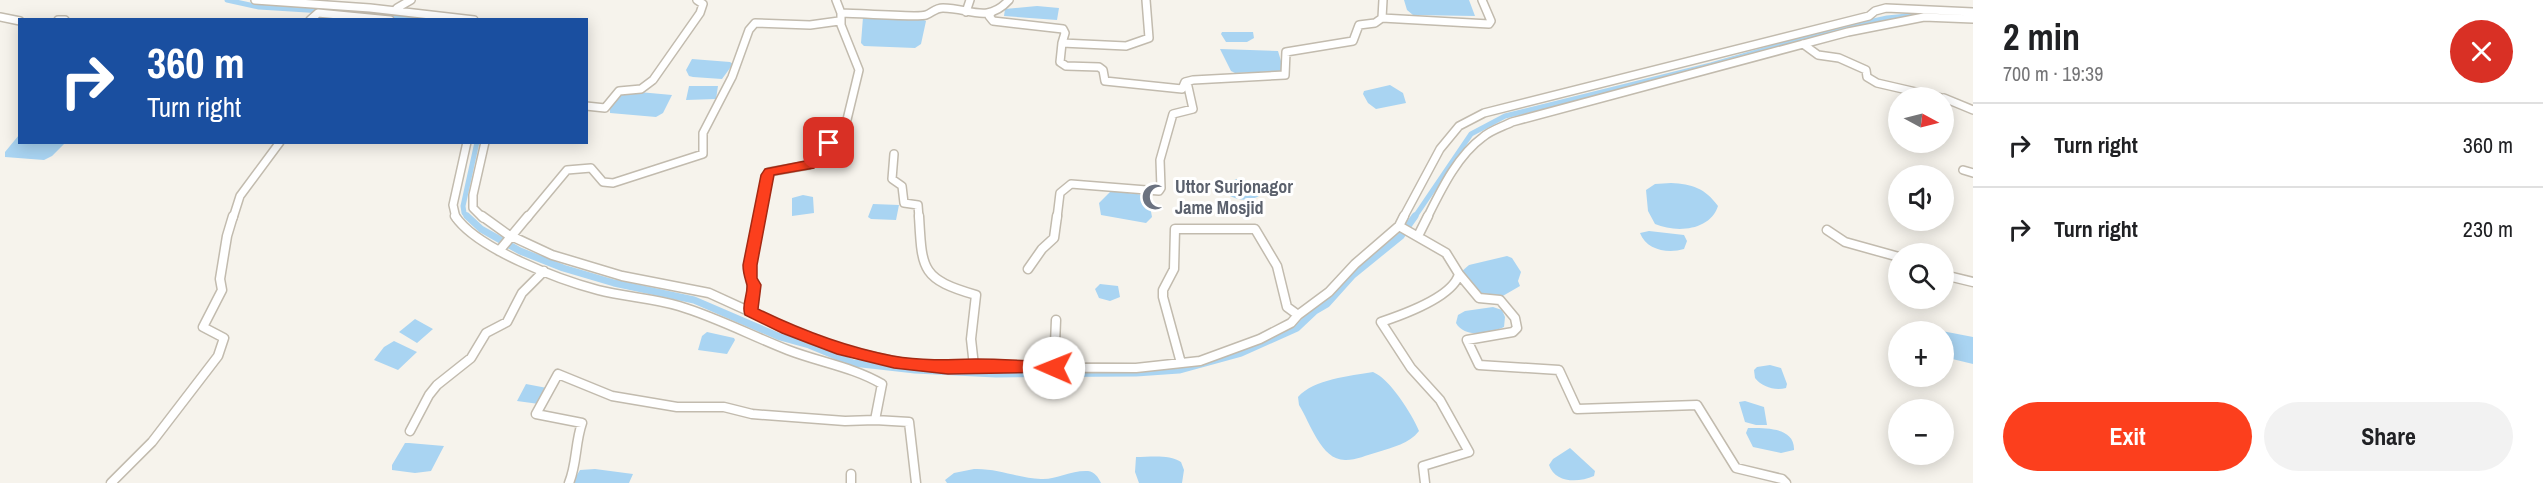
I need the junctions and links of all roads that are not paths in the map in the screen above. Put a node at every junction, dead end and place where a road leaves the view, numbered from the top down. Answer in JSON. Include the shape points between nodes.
{"nodes":[{"id":1,"x":255,"y":0,"type":"edge"},
{"id":2,"x":411,"y":0,"type":"edge"},
{"id":3,"x":696,"y":0,"type":"edge"},
{"id":4,"x":836,"y":0,"type":"edge"},
{"id":5,"x":970,"y":0,"type":"edge"},
{"id":6,"x":1009,"y":0,"type":"edge"},
{"id":7,"x":1146,"y":0,"type":"edge"},
{"id":8,"x":1383,"y":0,"type":"edge"},
{"id":9,"x":1482,"y":0,"type":"edge"},
{"id":10,"x":365,"y":9,"type":"junction"},
{"id":11,"x":966,"y":12,"type":"junction"},
{"id":12,"x":992,"y":12,"type":"junction"},
{"id":13,"x":1973,"y":12,"type":"edge"},
{"id":14,"x":355,"y":15,"type":"junction"},
{"id":15,"x":0,"y":17,"type":"edge"},
{"id":16,"x":840,"y":17,"type":"junction"},
{"id":17,"x":312,"y":18,"type":"edge"},
{"id":18,"x":350,"y":18,"type":"edge"},
{"id":19,"x":376,"y":18,"type":"edge"},
{"id":20,"x":454,"y":18,"type":"edge"},
{"id":21,"x":1382,"y":18,"type":"junction"},
{"id":22,"x":1973,"y":19,"type":"edge"},
{"id":23,"x":18,"y":21,"type":"edge"},
{"id":24,"x":1062,"y":43,"type":"junction"},
{"id":25,"x":1803,"y":44,"type":"junction"},
{"id":26,"x":1187,"y":81,"type":"junction"},
{"id":27,"x":1898,"y":87,"type":"edge"},
{"id":28,"x":1954,"y":102,"type":"edge"},
{"id":29,"x":588,"y":106,"type":"edge"},
{"id":30,"x":1973,"y":110,"type":"edge"},
{"id":31,"x":279,"y":144,"type":"edge"},
{"id":32,"x":467,"y":144,"type":"edge"},
{"id":33,"x":485,"y":144,"type":"edge"},
{"id":34,"x":894,"y":153,"type":"dead end"},
{"id":35,"x":1963,"y":170,"type":"dead end"},
{"id":36,"x":1973,"y":173,"type":"edge"},
{"id":37,"x":1399,"y":226,"type":"junction"},
{"id":38,"x":1827,"y":230,"type":"dead end"},
{"id":39,"x":1418,"y":236,"type":"junction"},
{"id":40,"x":513,"y":238,"type":"junction"},
{"id":41,"x":499,"y":251,"type":"junction"},
{"id":42,"x":1888,"y":254,"type":"edge"},
{"id":43,"x":1028,"y":269,"type":"dead end"},
{"id":44,"x":544,"y":270,"type":"junction"},
{"id":45,"x":1459,"y":274,"type":"junction"},
{"id":46,"x":1954,"y":277,"type":"edge"},
{"id":47,"x":1973,"y":282,"type":"edge"},
{"id":48,"x":751,"y":311,"type":"junction"},
{"id":49,"x":1298,"y":315,"type":"junction"},
{"id":50,"x":1056,"y":321,"type":"dead end"},
{"id":51,"x":1181,"y":363,"type":"junction"},
{"id":52,"x":974,"y":366,"type":"junction"},
{"id":53,"x":1054,"y":368,"type":"junction"},
{"id":54,"x":875,"y":420,"type":"junction"},
{"id":55,"x":410,"y":432,"type":"dead end"},
{"id":56,"x":111,"y":483,"type":"edge"},
{"id":57,"x":569,"y":483,"type":"edge"},
{"id":58,"x":916,"y":483,"type":"edge"},
{"id":59,"x":1425,"y":483,"type":"edge"},
{"id":60,"x":1786,"y":483,"type":"edge"}],
"edges":[{"from":1,"to":10,"type":"street"},
{"from":2,"to":10,"type":"street","via":[[398,8]]},
{"from":3,"to":29,"type":"street","via":[[703,4],[700,13],[653,80],[640,89],[619,90],[605,108]]},
{"from":4,"to":16,"type":"street"},
{"from":5,"to":11,"type":"street"},
{"from":6,"to":12,"type":"street"},
{"from":7,"to":24,"type":"street","via":[[1148,39],[1126,46]]},
{"from":8,"to":21,"type":"street"},
{"from":9,"to":21,"type":"street","via":[[1489,24]]},
{"from":10,"to":14,"type":"street"},
{"from":10,"to":20,"type":"street"},
{"from":11,"to":12,"type":"street"},
{"from":11,"to":16,"type":"street","via":[[939,9],[926,15]]},
{"from":12,"to":24,"type":"street","via":[[989,16],[993,21],[1063,29]]},
{"from":13,"to":37,"type":"street","via":[[1886,8],[1869,16],[1484,113],[1459,126],[1440,149]]},
{"from":14,"to":17,"type":"street","via":[[318,13]]},
{"from":14,"to":18,"type":"street"},
{"from":14,"to":19,"type":"street"},
{"from":15,"to":23,"type":"street"},
{"from":16,"to":40,"type":"street","via":[[810,24],[755,23],[703,133],[703,154],[614,183],[603,182],[591,168],[567,170]]},
{"from":16,"to":48,"type":"street","via":[[859,70],[844,132],[823,145],[809,165],[767,175],[750,265],[754,285]]},
{"from":21,"to":26,"type":"street","via":[[1359,25],[1353,41],[1286,52],[1285,75]]},
{"from":22,"to":25,"type":"street","via":[[1924,17]]},
{"from":24,"to":26,"type":"street","via":[[1059,59],[1063,64],[1099,67],[1104,81],[1182,89]]},
{"from":25,"to":27,"type":"street","via":[[1818,55],[1839,58],[1866,70],[1867,77],[1877,83]]},
{"from":25,"to":39,"type":"street","via":[[1512,122],[1487,134],[1461,161]]},
{"from":26,"to":43,"type":"street","via":[[1193,109],[1173,114],[1158,164],[1159,191],[1071,183],[1063,186],[1055,235]]},
{"from":28,"to":30,"type":"street"},
{"from":31,"to":56,"type":"street","via":[[240,196],[227,236],[220,279],[222,290],[203,327],[224,338],[218,356],[152,442]]},
{"from":32,"to":41,"type":"street","via":[[454,214],[464,229]]},
{"from":33,"to":40,"type":"street","via":[[473,208]]},
{"from":34,"to":52,"type":"street","via":[[892,179],[902,186],[904,203],[918,206],[923,267],[942,285],[976,295],[971,320]]},
{"from":35,"to":36,"type":"street"},
{"from":37,"to":39,"type":"street"},
{"from":37,"to":49,"type":"street","via":[[1329,292]]},
{"from":38,"to":42,"type":"street","via":[[1845,242]]},
{"from":39,"to":45,"type":"street","via":[[1446,254]]},
{"from":40,"to":41,"type":"street"},
{"from":40,"to":48,"type":"street","via":[[598,269],[692,288]]},
{"from":41,"to":44,"type":"street"},
{"from":44,"to":54,"type":"street","via":[[598,290],[679,306],[792,351],[867,375],[882,384]]},
{"from":44,"to":55,"type":"street","via":[[522,293],[507,322],[486,333],[471,358],[429,394]]},
{"from":45,"to":59,"type":"street","via":[[1456,283],[1444,292],[1381,322],[1410,368],[1440,400],[1469,452],[1423,466]]},
{"from":45,"to":60,"type":"street","via":[[1479,298],[1500,300],[1515,318],[1517,328],[1513,332],[1467,340],[1479,365],[1559,369],[1577,409],[1697,405],[1737,468]]},
{"from":46,"to":47,"type":"street"},
{"from":48,"to":52,"type":"street","via":[[787,329],[869,357],[948,368]]},
{"from":49,"to":51,"type":"street","via":[[1291,323],[1260,339],[1200,361]]},
{"from":49,"to":51,"type":"street","via":[[1289,310],[1280,289],[1278,268],[1255,229],[1175,229],[1174,269],[1163,297]]},
{"from":50,"to":53,"type":"street"},
{"from":51,"to":53,"type":"street","via":[[1136,368]]},
{"from":52,"to":53,"type":"street"},
{"from":54,"to":57,"type":"street","via":[[752,414],[724,407],[677,407],[612,396],[558,374],[536,414],[582,423],[575,438],[576,469]]},
{"from":54,"to":58,"type":"street","via":[[909,422]]}]}
